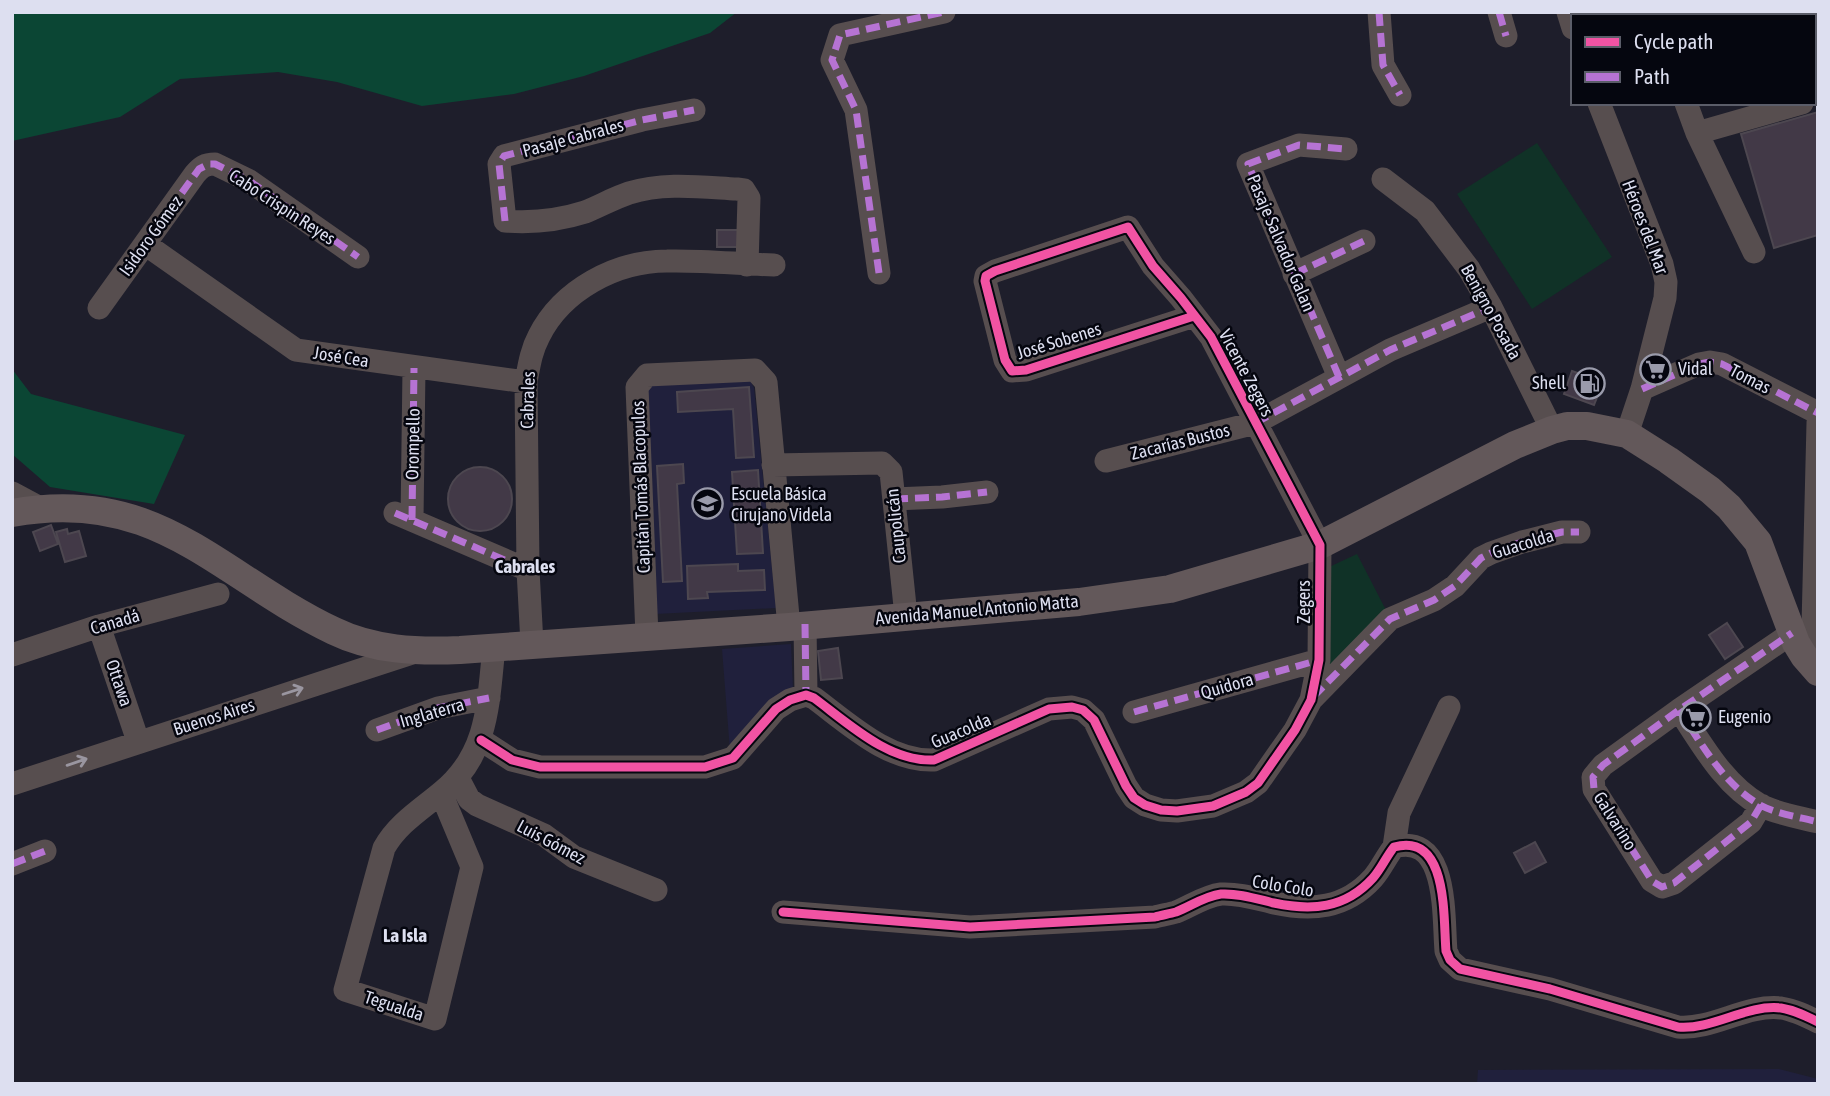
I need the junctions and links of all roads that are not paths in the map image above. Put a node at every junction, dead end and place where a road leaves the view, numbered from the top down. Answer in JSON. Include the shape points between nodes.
{"nodes":[{"id":1,"x":944,"y":12,"type":"edge"},
{"id":2,"x":1379,"y":12,"type":"edge"},
{"id":3,"x":1499,"y":12,"type":"edge"},
{"id":4,"x":1506,"y":36,"type":"dead end"},
{"id":5,"x":1400,"y":95,"type":"dead end"},
{"id":6,"x":1599,"y":105,"type":"edge"},
{"id":7,"x":1687,"y":105,"type":"edge"},
{"id":8,"x":1795,"y":105,"type":"edge"},
{"id":9,"x":694,"y":110,"type":"dead end"},
{"id":10,"x":1698,"y":133,"type":"junction"},
{"id":11,"x":1346,"y":149,"type":"dead end"},
{"id":12,"x":204,"y":166,"type":"joint"},
{"id":13,"x":1383,"y":178,"type":"dead end"},
{"id":14,"x":1128,"y":227,"type":"joint"},
{"id":15,"x":1364,"y":241,"type":"dead end"},
{"id":16,"x":145,"y":244,"type":"junction"},
{"id":17,"x":1754,"y":252,"type":"dead end"},
{"id":18,"x":358,"y":257,"type":"dead end"},
{"id":19,"x":747,"y":265,"type":"junction"},
{"id":20,"x":774,"y":265,"type":"dead end"},
{"id":21,"x":879,"y":273,"type":"dead end"},
{"id":22,"x":1294,"y":274,"type":"junction"},
{"id":23,"x":1491,"y":307,"type":"junction"},
{"id":24,"x":99,"y":308,"type":"dead end"},
{"id":25,"x":1194,"y":316,"type":"junction"},
{"id":26,"x":414,"y":368,"type":"junction"},
{"id":27,"x":1339,"y":377,"type":"junction"},
{"id":28,"x":526,"y":382,"type":"junction"},
{"id":29,"x":1642,"y":389,"type":"junction"},
{"id":30,"x":1818,"y":413,"type":"edge"},
{"id":31,"x":1255,"y":423,"type":"junction"},
{"id":32,"x":1818,"y":423,"type":"edge"},
{"id":33,"x":1552,"y":430,"type":"junction"},
{"id":34,"x":1627,"y":434,"type":"junction"},
{"id":35,"x":1106,"y":461,"type":"dead end"},
{"id":36,"x":774,"y":465,"type":"junction"},
{"id":37,"x":987,"y":492,"type":"dead end"},
{"id":38,"x":12,"y":493,"type":"edge"},
{"id":39,"x":894,"y":499,"type":"junction"},
{"id":40,"x":40,"y":508,"type":"junction"},
{"id":41,"x":12,"y":513,"type":"edge"},
{"id":42,"x":1579,"y":532,"type":"dead end"},
{"id":43,"x":1320,"y":545,"type":"junction"},
{"id":44,"x":528,"y":570,"type":"junction"},
{"id":45,"x":218,"y":594,"type":"dead end"},
{"id":46,"x":906,"y":616,"type":"junction"},
{"id":47,"x":99,"y":626,"type":"junction"},
{"id":48,"x":797,"y":626,"type":"junction"},
{"id":49,"x":1792,"y":633,"type":"junction"},
{"id":50,"x":646,"y":636,"type":"junction"},
{"id":51,"x":532,"y":644,"type":"junction"},
{"id":52,"x":494,"y":646,"type":"junction"},
{"id":53,"x":415,"y":652,"type":"junction"},
{"id":54,"x":12,"y":655,"type":"edge"},
{"id":55,"x":1319,"y":660,"type":"junction"},
{"id":56,"x":1815,"y":669,"type":"edge"},
{"id":57,"x":806,"y":695,"type":"junction"},
{"id":58,"x":489,"y":698,"type":"junction"},
{"id":59,"x":1311,"y":700,"type":"junction"},
{"id":60,"x":1449,"y":707,"type":"dead end"},
{"id":61,"x":1679,"y":710,"type":"junction"},
{"id":62,"x":1134,"y":712,"type":"dead end"},
{"id":63,"x":377,"y":730,"type":"dead end"},
{"id":64,"x":481,"y":740,"type":"junction"},
{"id":65,"x":138,"y":741,"type":"junction"},
{"id":66,"x":12,"y":784,"type":"edge"},
{"id":67,"x":449,"y":786,"type":"junction"},
{"id":68,"x":1761,"y":805,"type":"junction"},
{"id":69,"x":1818,"y":821,"type":"edge"},
{"id":70,"x":1394,"y":847,"type":"junction"},
{"id":71,"x":45,"y":851,"type":"dead end"},
{"id":72,"x":12,"y":864,"type":"edge"},
{"id":73,"x":656,"y":890,"type":"dead end"},
{"id":74,"x":783,"y":912,"type":"dead end"},
{"id":75,"x":1818,"y":1022,"type":"edge"}],
"edges":[{"from":1,"to":21,"type":"street","via":[[840,35],[832,60],[856,110]]},
{"from":2,"to":5,"type":"street","via":[[1383,65]]},
{"from":3,"to":4,"type":"street"},
{"from":6,"to":29,"type":"street","name":"Héroes del Mar","via":[[1666,282]]},
{"from":7,"to":10,"type":"street"},
{"from":8,"to":10,"type":"street"},
{"from":9,"to":19,"type":"street","name":"Pasaje Cabrales","via":[[504,156],[499,164],[505,221],[562,218],[656,188],[744,190],[749,198]]},
{"from":10,"to":17,"type":"street"},
{"from":11,"to":22,"type":"street","name":"Pasaje Salvador Galan","via":[[1299,145],[1248,164]]},
{"from":12,"to":16,"type":"street","name":"Isidoro Gómez"},
{"from":12,"to":18,"type":"street","name":"Cabo Crispin Reyes","via":[[215,164],[248,180]]},
{"from":13,"to":23,"type":"street","name":"Benigno Posada","via":[[1425,211]]},
{"from":14,"to":25,"type":"street","name":"Vicente Zegers"},
{"from":14,"to":25,"type":"street","name":"José Sobenes","via":[[986,275],[1008,367],[1026,370]]},
{"from":15,"to":22,"type":"street"},
{"from":16,"to":24,"type":"street","name":"Isidoro Gómez"},
{"from":16,"to":26,"type":"street","name":"José Cea","via":[[296,350]]},
{"from":19,"to":20,"type":"street","name":"Cabrales"},
{"from":19,"to":28,"type":"street","name":"Cabrales","via":[[665,261],[638,264],[596,279],[556,309],[539,335]]},
{"from":22,"to":27,"type":"street","name":"Pasaje Salvador Galan"},
{"from":23,"to":27,"type":"street","name":"Zacarías Bustos"},
{"from":23,"to":33,"type":"street","name":"Benigno Posada"},
{"from":25,"to":31,"type":"street","name":"Vicente Zegers","via":[[1211,337]]},
{"from":26,"to":28,"type":"street","name":"José Cea"},
{"from":26,"to":44,"type":"street","name":"Orompello","via":[[403,517]]},
{"from":27,"to":31,"type":"street","name":"Zacarías Bustos"},
{"from":28,"to":44,"type":"street","name":"Cabrales"},
{"from":29,"to":30,"type":"street","name":"Tomas","via":[[1710,362]]},
{"from":29,"to":34,"type":"street","name":"Héroes del Mar"},
{"from":31,"to":35,"type":"street","name":"Zacarías Bustos"},
{"from":31,"to":43,"type":"street","name":"Vicente Zegers"},
{"from":32,"to":56,"type":"street"},
{"from":33,"to":34,"type":"main road","name":"Avenida Manuel Antonio Matta","via":[[1587,426]]},
{"from":33,"to":43,"type":"main road","name":"Avenida Manuel Antonio Matta"},
{"from":34,"to":49,"type":"main road","name":"Avenida Manuel Antonio Matta","via":[[1710,490],[1744,524],[1758,542]]},
{"from":36,"to":39,"type":"street","name":"Caupolicán","via":[[882,463],[891,472]]},
{"from":36,"to":48,"type":"street","name":"Capitán Tomás Blacopulos"},
{"from":36,"to":50,"type":"street","name":"Capitán Tomás Blacopulos","via":[[766,382],[755,370],[646,376],[637,387]]},
{"from":37,"to":39,"type":"street"},
{"from":38,"to":40,"type":"street"},
{"from":39,"to":46,"type":"street","name":"Caupolicán"},
{"from":40,"to":41,"type":"main road","name":"Avenida Manuel Antonio Matta"},
{"from":40,"to":53,"type":"main road","name":"Avenida Manuel Antonio Matta","via":[[90,509],[159,527],[336,632]]},
{"from":42,"to":59,"type":"street","name":"Guacolda","via":[[1522,542],[1481,558],[1455,586],[1390,619]]},
{"from":43,"to":46,"type":"main road","name":"Avenida Manuel Antonio Matta","via":[[1170,589]]},
{"from":43,"to":55,"type":"street","name":"Zegers"},
{"from":44,"to":51,"type":"street","name":"Cabrales"},
{"from":45,"to":47,"type":"street","name":"Canadá"},
{"from":46,"to":48,"type":"main road","name":"Avenida Manuel Antonio Matta"},
{"from":47,"to":54,"type":"street","name":"Canadá"},
{"from":47,"to":65,"type":"street","name":"Ottawa"},
{"from":48,"to":50,"type":"main road","name":"Avenida Manuel Antonio Matta"},
{"from":48,"to":57,"type":"street"},
{"from":49,"to":56,"type":"main road","name":"Avenida Manuel Antonio Matta"},
{"from":49,"to":61,"type":"street","name":"Galvarino"},
{"from":50,"to":51,"type":"main road","name":"Avenida Manuel Antonio Matta"},
{"from":51,"to":52,"type":"main road","name":"Avenida Manuel Antonio Matta"},
{"from":52,"to":53,"type":"main road","name":"Avenida Manuel Antonio Matta"},
{"from":52,"to":58,"type":"street","name":"Tegualda"},
{"from":65,"to":53,"type":"street","name":"Buenos Aires","one_way":true},
{"from":55,"to":59,"type":"street","name":"Guacolda"},
{"from":55,"to":62,"type":"street","name":"Quidora"},
{"from":57,"to":59,"type":"street","name":"Guacolda","via":[[902,757],[917,761],[950,755],[1049,709],[1083,710],[1101,731],[1134,797],[1145,805],[1177,811],[1213,806],[1258,783]]},
{"from":57,"to":64,"type":"street","via":[[776,709],[733,758],[705,767],[540,767],[512,760]]},
{"from":58,"to":63,"type":"street","name":"Inglaterra","via":[[438,708]]},
{"from":58,"to":64,"type":"street","name":"Tegualda"},
{"from":60,"to":70,"type":"street","via":[[1399,813]]},
{"from":61,"to":68,"type":"street","via":[[1726,778]]},
{"from":61,"to":68,"type":"street","name":"Galvarino","via":[[1603,765],[1592,782],[1652,881],[1662,887],[1674,884],[1751,821]]},
{"from":64,"to":67,"type":"street","name":"Tegualda"},
{"from":66,"to":65,"type":"street","name":"Buenos Aires","one_way":true},
{"from":67,"to":67,"type":"street","name":"Tegualda","via":[[391,835],[384,848],[345,990],[435,1019],[472,867]]},
{"from":67,"to":73,"type":"street","name":"Luis Gómez","via":[[477,805],[544,835],[574,857]]},
{"from":68,"to":69,"type":"street"},
{"from":70,"to":74,"type":"street","name":"Colo Colo","via":[[1358,891],[1318,908],[1222,894],[1155,917],[980,927]]},
{"from":70,"to":75,"type":"street","via":[[1411,846],[1433,860],[1440,878],[1446,951],[1460,969],[1691,1029],[1778,1008]]},
{"from":71,"to":72,"type":"street"}]}
